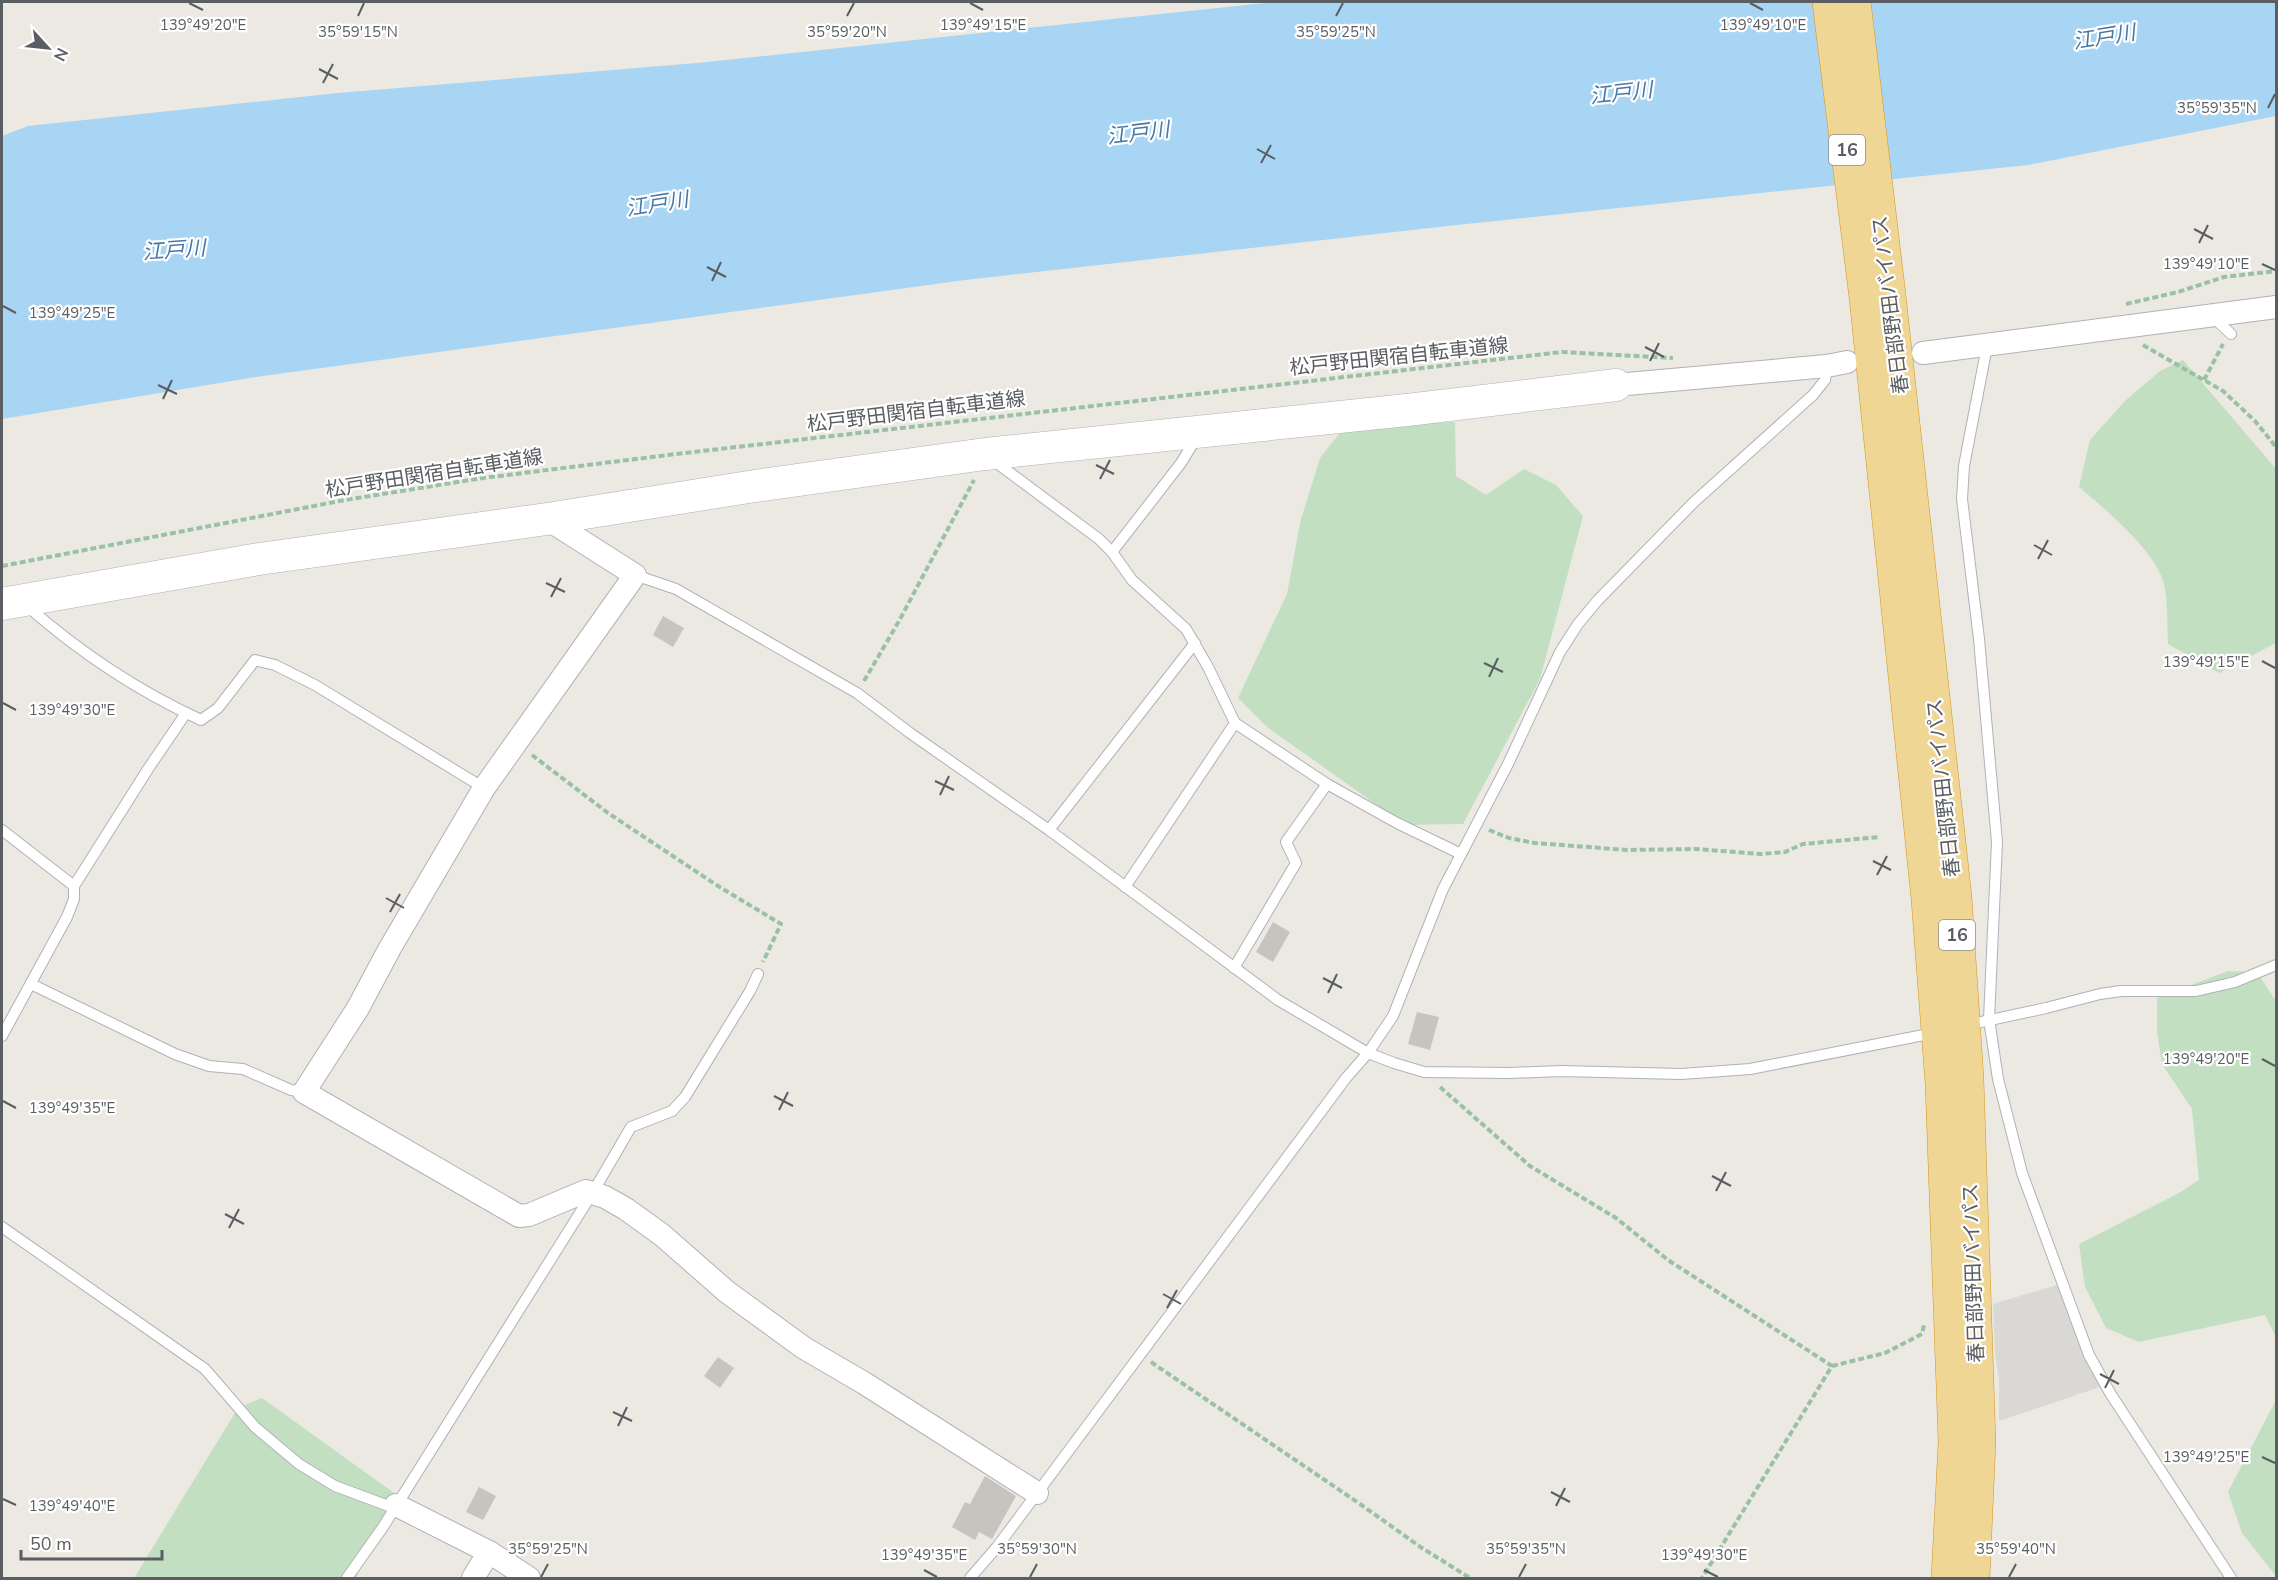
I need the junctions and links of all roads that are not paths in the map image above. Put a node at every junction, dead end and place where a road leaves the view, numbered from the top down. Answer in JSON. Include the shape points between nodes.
{"nodes":[{"id":1,"x":1829,"y":2,"type":"edge"},
{"id":2,"x":1854,"y":2,"type":"edge"},
{"id":3,"x":1877,"y":296,"type":"junction"},
{"id":4,"x":2277,"y":307,"type":"edge"},
{"id":5,"x":2211,"y":315,"type":"junction"},
{"id":6,"x":2230,"y":333,"type":"road end"},
{"id":7,"x":1987,"y":346,"type":"junction"},
{"id":8,"x":1923,"y":352,"type":"dead end"},
{"id":9,"x":1837,"y":364,"type":"joint"},
{"id":10,"x":1616,"y":385,"type":"joint"},
{"id":11,"x":1200,"y":431,"type":"junction"},
{"id":12,"x":986,"y":454,"type":"junction"},
{"id":13,"x":547,"y":519,"type":"junction"},
{"id":14,"x":1112,"y":552,"type":"junction"},
{"id":15,"x":634,"y":575,"type":"junction"},
{"id":16,"x":11,"y":602,"type":"edge"},
{"id":17,"x":1195,"y":643,"type":"junction"},
{"id":18,"x":186,"y":713,"type":"junction"},
{"id":19,"x":1235,"y":723,"type":"junction"},
{"id":20,"x":1327,"y":784,"type":"junction"},
{"id":21,"x":484,"y":788,"type":"junction"},
{"id":22,"x":2,"y":830,"type":"edge"},
{"id":23,"x":1049,"y":830,"type":"junction"},
{"id":24,"x":1461,"y":854,"type":"junction"},
{"id":25,"x":74,"y":886,"type":"junction"},
{"id":26,"x":1125,"y":887,"type":"junction"},
{"id":27,"x":2277,"y":965,"type":"edge"},
{"id":28,"x":1234,"y":968,"type":"junction"},
{"id":29,"x":758,"y":974,"type":"road end"},
{"id":30,"x":31,"y":984,"type":"junction"},
{"id":31,"x":1958,"y":1027,"type":"junction"},
{"id":32,"x":2,"y":1036,"type":"edge"},
{"id":33,"x":1368,"y":1053,"type":"junction"},
{"id":34,"x":304,"y":1092,"type":"junction"},
{"id":35,"x":593,"y":1192,"type":"junction"},
{"id":36,"x":2,"y":1227,"type":"edge"},
{"id":37,"x":1037,"y":1493,"type":"junction"},
{"id":38,"x":395,"y":1507,"type":"junction"},
{"id":39,"x":489,"y":1552,"type":"junction"},
{"id":40,"x":346,"y":1578,"type":"edge"},
{"id":41,"x":473,"y":1578,"type":"edge"},
{"id":42,"x":529,"y":1578,"type":"edge"},
{"id":43,"x":970,"y":1578,"type":"edge"},
{"id":44,"x":1948,"y":1578,"type":"edge"},
{"id":45,"x":1973,"y":1578,"type":"edge"},
{"id":46,"x":2231,"y":1578,"type":"edge"}],
"edges":[{"from":1,"to":3,"type":"highway","name":"春日部野田バイパス","number":"16"},
{"from":2,"to":3,"type":"highway","name":"春日部野田バイパス","number":"16"},
{"from":3,"to":31,"type":"highway","name":"春日部野田バイパス","number":"16","via":[[1955,897]]},
{"from":4,"to":5,"type":"street"},
{"from":5,"to":6,"type":"lane"},
{"from":5,"to":7,"type":"street"},
{"from":7,"to":8,"type":"street"},
{"from":7,"to":31,"type":"lane","via":[[1964,466],[1962,499],[1997,842]]},
{"from":9,"to":10,"type":"street"},
{"from":9,"to":24,"type":"lane","via":[[1814,395],[1694,502],[1578,624],[1560,652]]},
{"from":10,"to":11,"type":"street"},
{"from":11,"to":12,"type":"street"},
{"from":11,"to":14,"type":"lane","via":[[1181,463]]},
{"from":12,"to":13,"type":"street"},
{"from":12,"to":14,"type":"lane"},
{"from":13,"to":15,"type":"street"},
{"from":13,"to":16,"type":"street","via":[[259,559]]},
{"from":14,"to":17,"type":"lane","via":[[1132,580],[1186,628]]},
{"from":15,"to":21,"type":"street"},
{"from":15,"to":23,"type":"lane","via":[[676,589],[857,693]]},
{"from":16,"to":18,"type":"lane","via":[[103,665]]},
{"from":17,"to":19,"type":"lane"},
{"from":17,"to":23,"type":"lane"},
{"from":18,"to":21,"type":"lane","via":[[201,720],[218,708],[255,660],[315,685]]},
{"from":18,"to":25,"type":"lane"},
{"from":19,"to":20,"type":"lane"},
{"from":19,"to":26,"type":"lane"},
{"from":20,"to":24,"type":"lane"},
{"from":20,"to":28,"type":"lane","via":[[1286,842],[1296,863]]},
{"from":21,"to":34,"type":"street","via":[[358,1008]]},
{"from":22,"to":25,"type":"lane"},
{"from":23,"to":26,"type":"lane"},
{"from":24,"to":33,"type":"lane","via":[[1393,1016]]},
{"from":25,"to":30,"type":"lane","via":[[67,917]]},
{"from":26,"to":28,"type":"lane"},
{"from":27,"to":31,"type":"lane","via":[[2235,982],[2196,991],[2100,994]]},
{"from":28,"to":33,"type":"lane","via":[[1278,1000]]},
{"from":29,"to":35,"type":"lane","via":[[685,1096],[672,1111],[631,1127]]},
{"from":30,"to":32,"type":"lane"},
{"from":30,"to":34,"type":"lane","via":[[175,1054],[209,1066],[243,1069]]},
{"from":31,"to":33,"type":"lane","via":[[1739,1070],[1681,1074],[1424,1072]]},
{"from":31,"to":44,"type":"highway","name":"春日部野田バイパス","number":"16","via":[[1942,1084],[1955,1442]]},
{"from":31,"to":45,"type":"highway","name":"春日部野田バイパス","number":"16","via":[[1967,1079],[1979,1442]]},
{"from":31,"to":46,"type":"lane","via":[[2002,1096],[2022,1173],[2090,1355],[2110,1393]]},
{"from":33,"to":37,"type":"lane"},
{"from":34,"to":35,"type":"street","via":[[519,1216],[586,1191]]},
{"from":35,"to":37,"type":"street","via":[[626,1209],[662,1235],[727,1292],[804,1348]]},
{"from":35,"to":38,"type":"lane"},
{"from":36,"to":38,"type":"lane","via":[[205,1370],[255,1427],[299,1464],[335,1486]]},
{"from":37,"to":43,"type":"lane"},
{"from":38,"to":39,"type":"street"},
{"from":38,"to":40,"type":"lane"},
{"from":39,"to":41,"type":"street"},
{"from":39,"to":42,"type":"street"}]}
